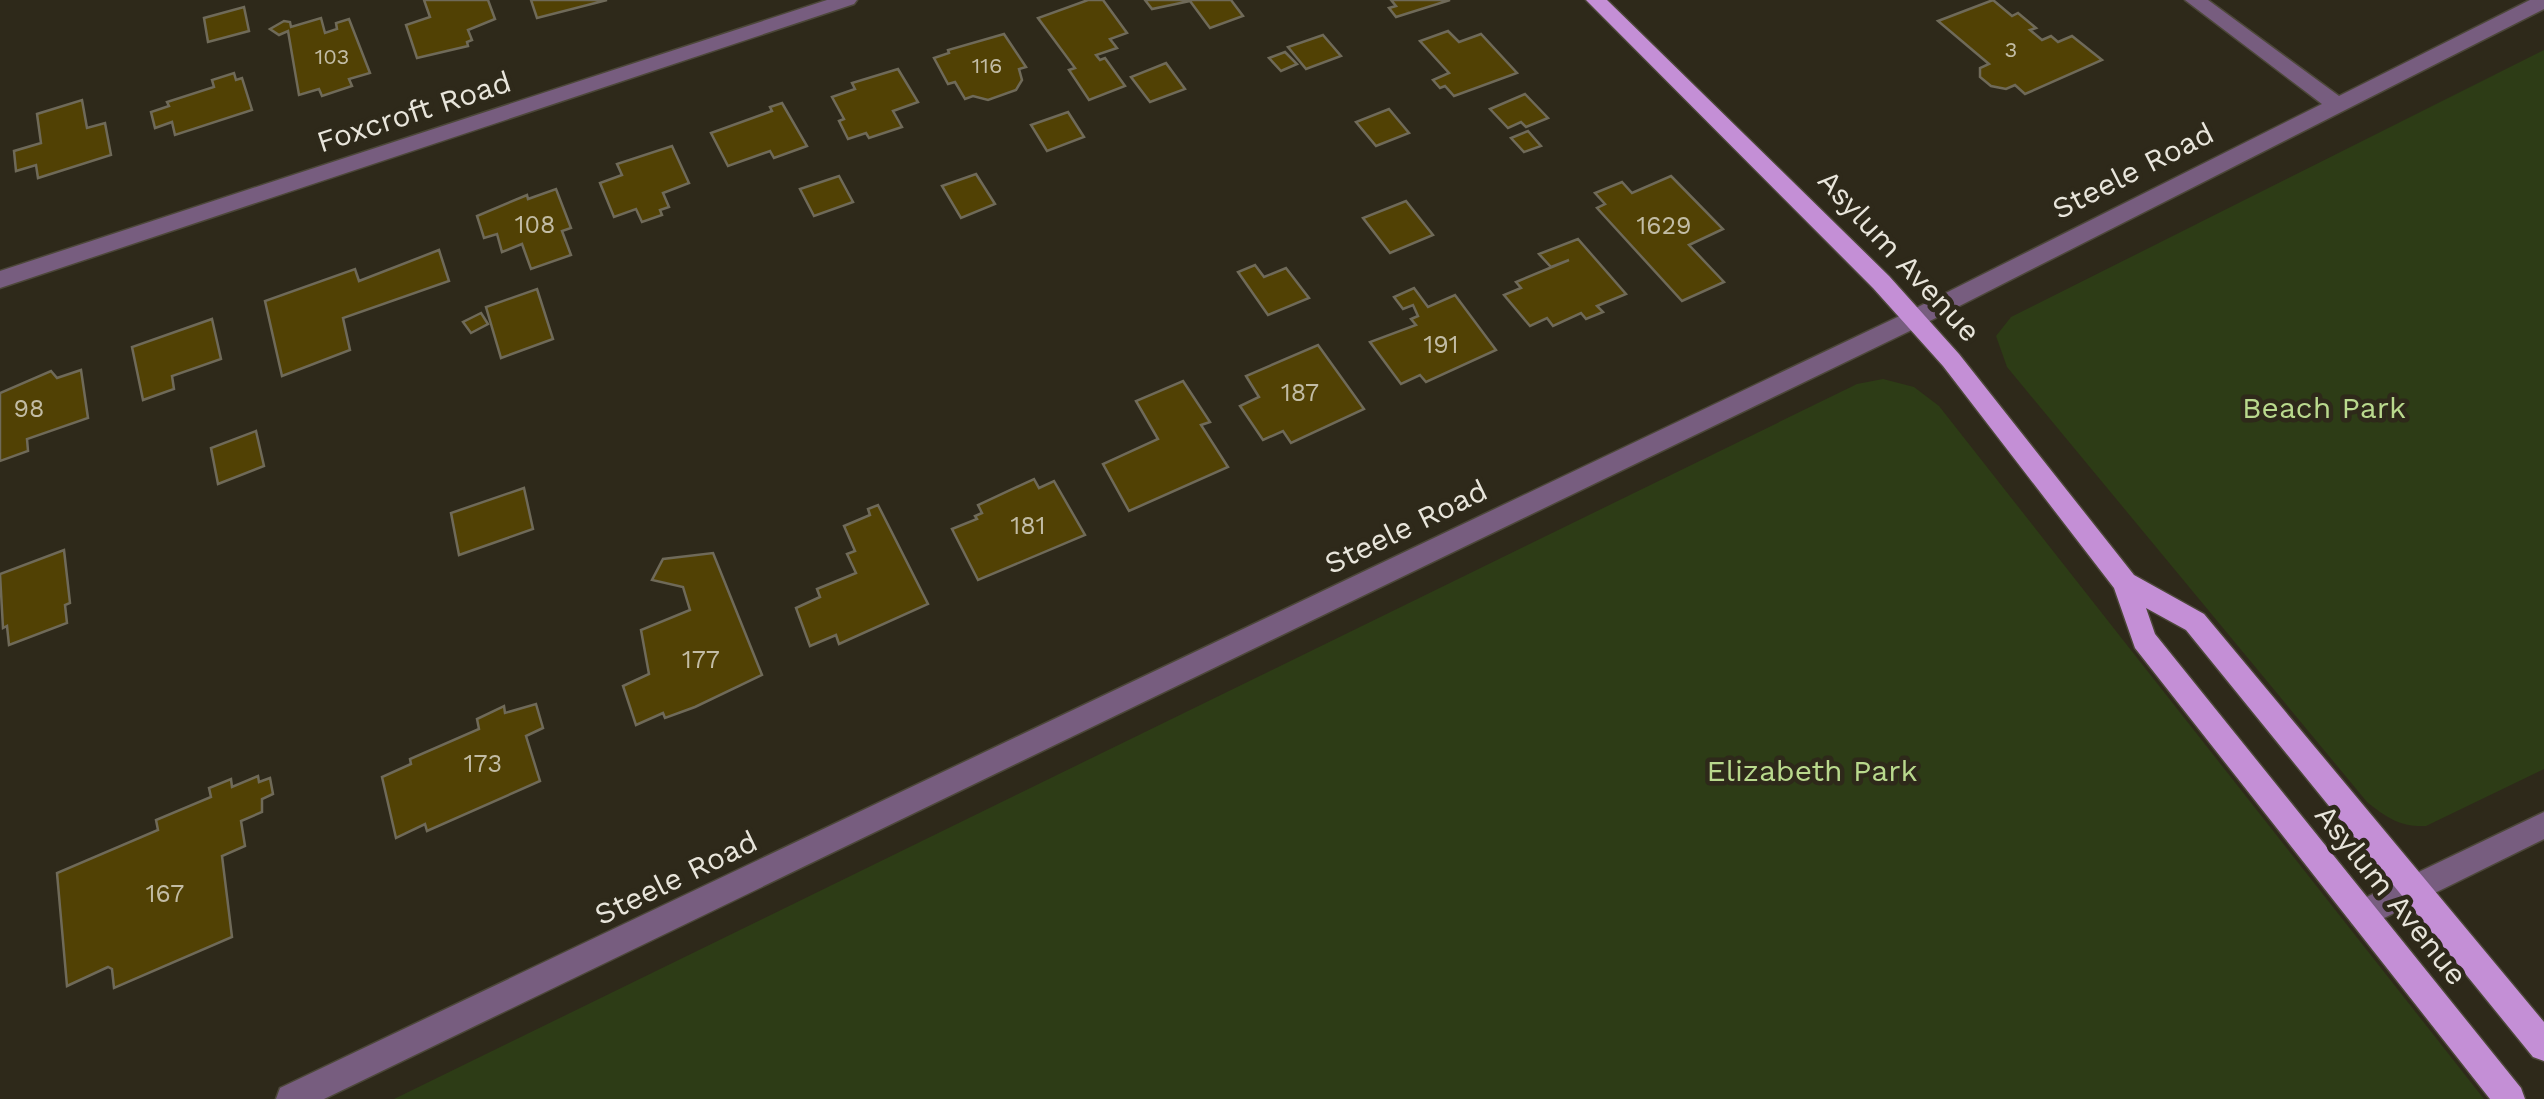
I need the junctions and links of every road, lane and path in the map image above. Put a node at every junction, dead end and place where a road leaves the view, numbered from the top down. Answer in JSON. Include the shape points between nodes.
{"nodes":[{"id":1,"x":847,"y":0,"type":"edge"},
{"id":2,"x":1596,"y":0,"type":"edge"},
{"id":3,"x":2195,"y":0,"type":"edge"},
{"id":4,"x":2544,"y":1,"type":"edge"},
{"id":5,"x":2337,"y":105,"type":"junction"},
{"id":6,"x":0,"y":280,"type":"edge"},
{"id":7,"x":1914,"y":318,"type":"junction"},
{"id":8,"x":2126,"y":583,"type":"junction"},
{"id":9,"x":2544,"y":825,"type":"edge"},
{"id":10,"x":2415,"y":888,"type":"junction"},
{"id":11,"x":2362,"y":914,"type":"junction"},
{"id":12,"x":2544,"y":1046,"type":"edge"},
{"id":13,"x":291,"y":1099,"type":"edge"},
{"id":14,"x":2510,"y":1099,"type":"edge"}],
"edges":[{"from":1,"to":6,"type":"street","name":"Foxcroft Road"},
{"from":2,"to":7,"type":"main road","name":"Asylum Avenue"},
{"from":3,"to":5,"type":"street"},
{"from":4,"to":5,"type":"street","name":"Steele Road"},
{"from":5,"to":7,"type":"street","name":"Steele Road"},
{"from":7,"to":8,"type":"main road","name":"Asylum Avenue"},
{"from":7,"to":13,"type":"street","name":"Steele Road"},
{"from":8,"to":10,"type":"main road","name":"Asylum Avenue","via":[[2195,622]]},
{"from":8,"to":11,"type":"main road","name":"Asylum Avenue","via":[[2144,640]]},
{"from":9,"to":10,"type":"street"},
{"from":10,"to":11,"type":"street"},
{"from":10,"to":12,"type":"main road","name":"Asylum Avenue"},
{"from":11,"to":14,"type":"main road","name":"Asylum Avenue"}]}
